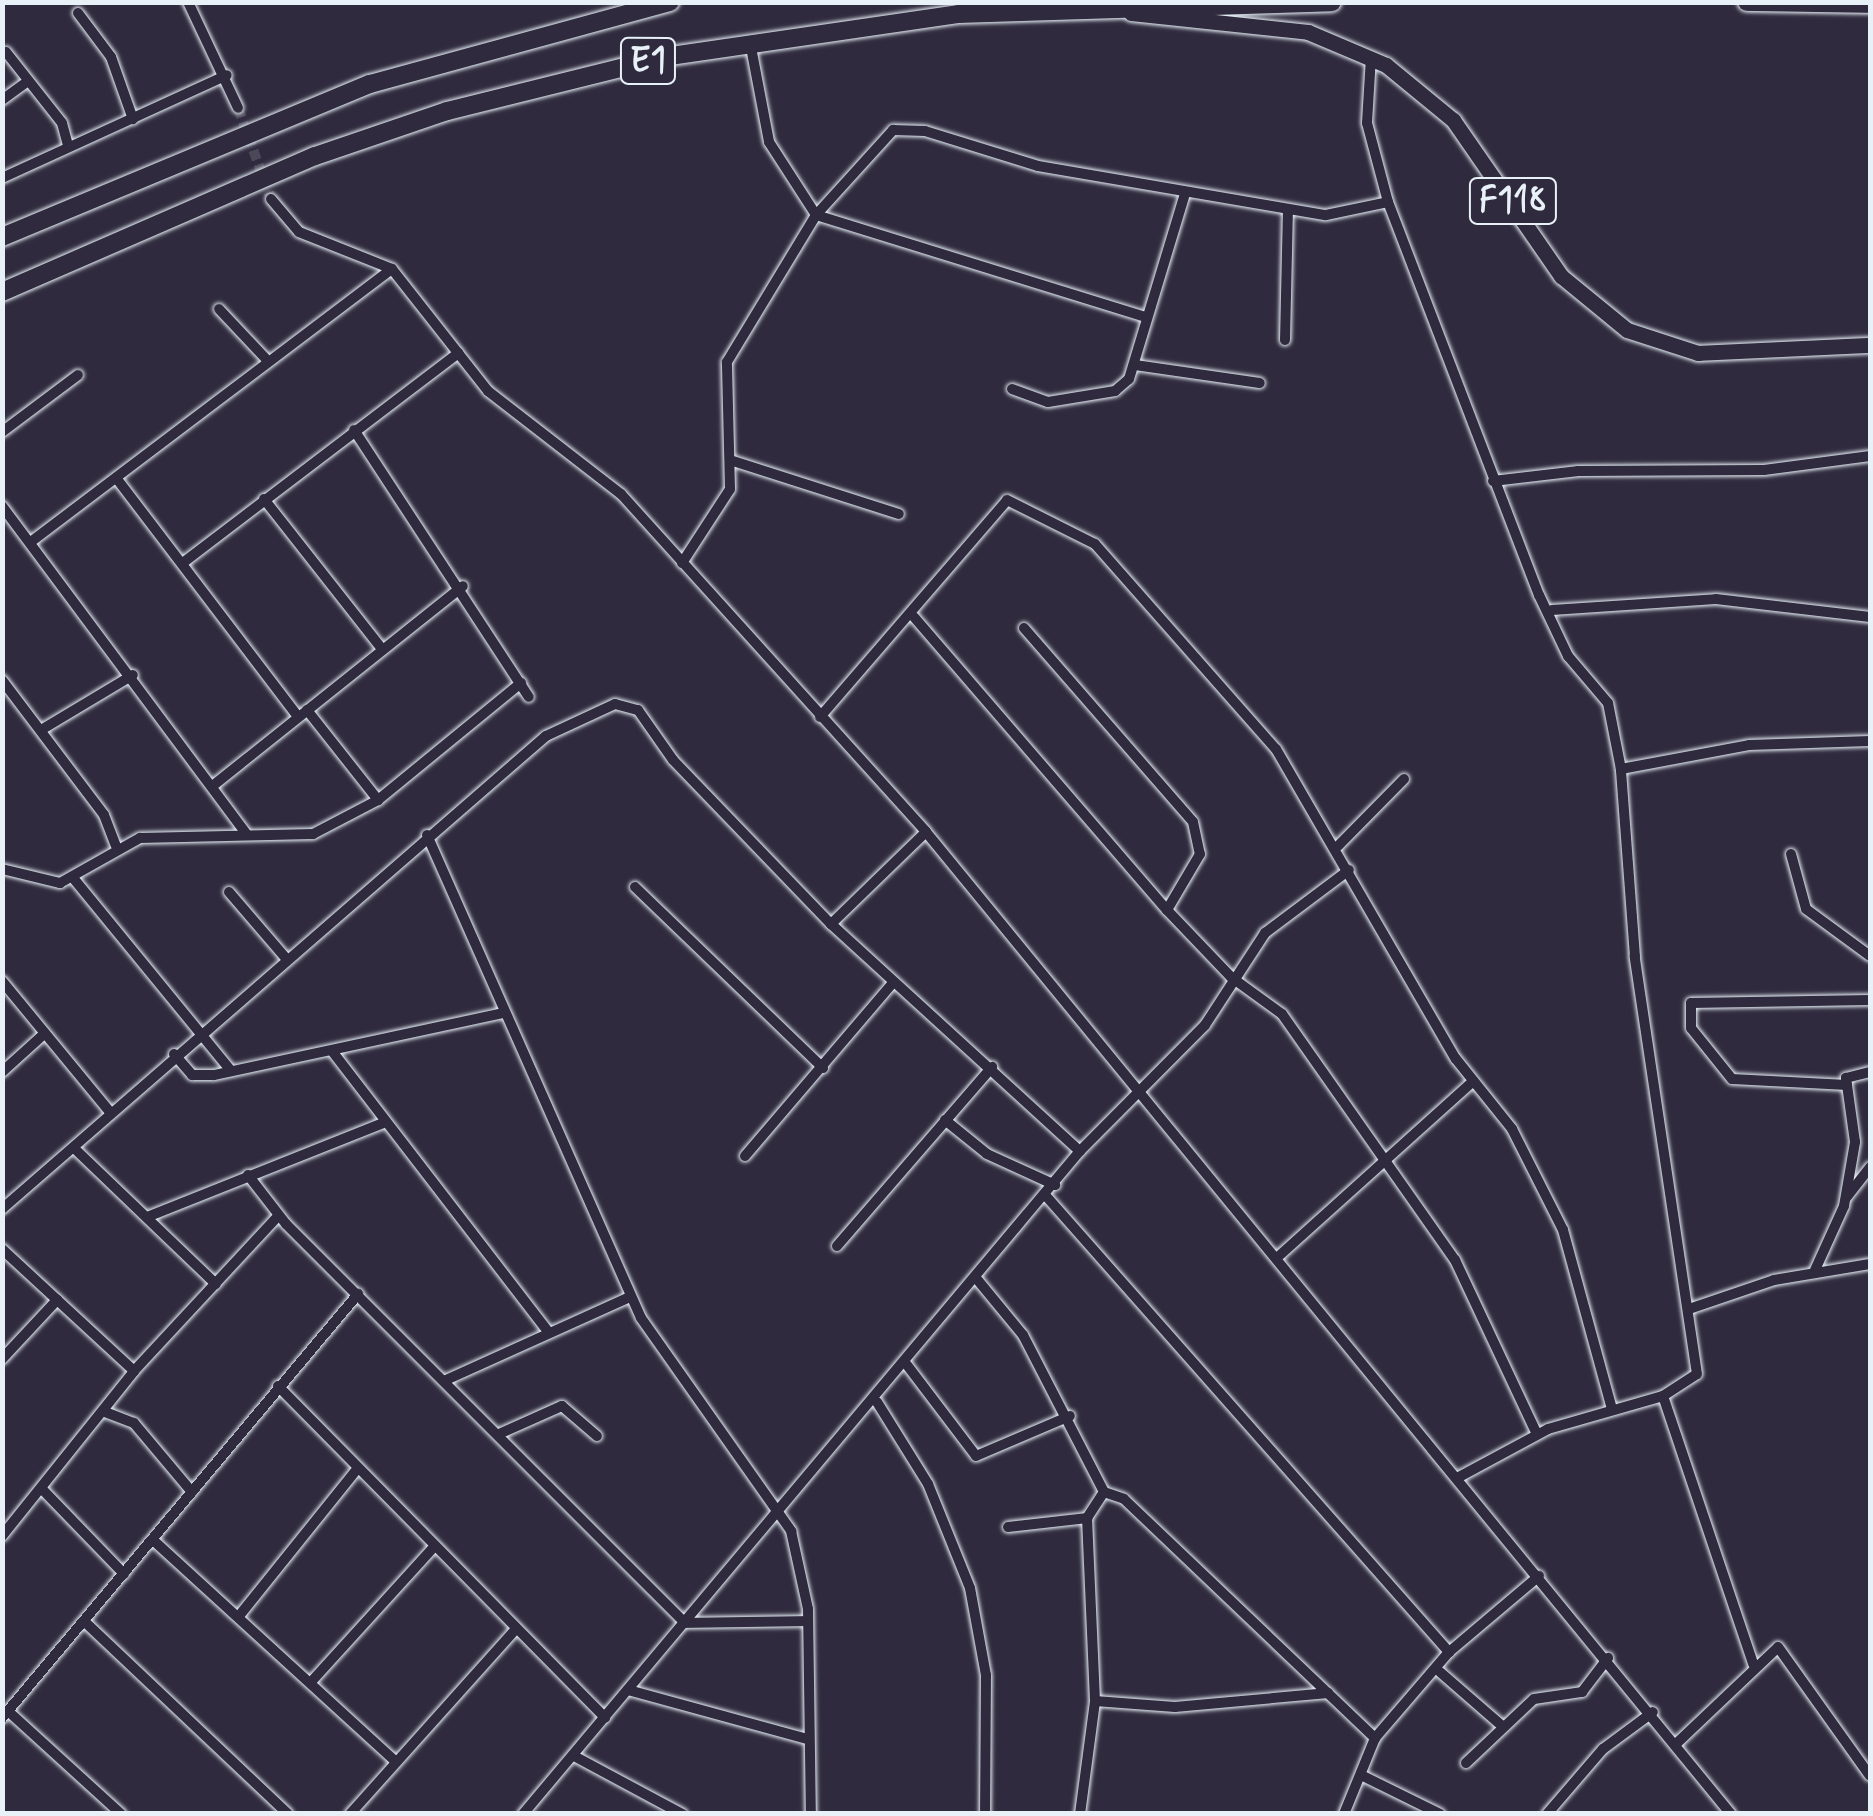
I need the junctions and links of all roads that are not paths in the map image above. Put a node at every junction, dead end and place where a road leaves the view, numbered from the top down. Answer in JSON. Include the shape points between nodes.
{"nodes":[{"id":1,"x":188,"y":2,"type":"edge"},
{"id":2,"x":670,"y":2,"type":"edge"},
{"id":3,"x":1332,"y":2,"type":"edge"},
{"id":4,"x":1747,"y":2,"type":"edge"},
{"id":5,"x":1118,"y":4,"type":"edge"},
{"id":6,"x":1870,"y":4,"type":"edge"},
{"id":7,"x":1150,"y":9,"type":"edge"},
{"id":8,"x":78,"y":13,"type":"dead end"},
{"id":9,"x":750,"y":41,"type":"junction"},
{"id":10,"x":6,"y":52,"type":"dead end"},
{"id":11,"x":1371,"y":57,"type":"junction"},
{"id":12,"x":227,"y":74,"type":"junction"},
{"id":13,"x":27,"y":82,"type":"junction"},
{"id":14,"x":2,"y":100,"type":"edge"},
{"id":15,"x":238,"y":108,"type":"tunnel mouth"},
{"id":16,"x":133,"y":119,"type":"junction"},
{"id":17,"x":56,"y":153,"type":"junction"},
{"id":18,"x":2,"y":178,"type":"edge"},
{"id":19,"x":1185,"y":194,"type":"junction"},
{"id":20,"x":271,"y":199,"type":"tunnel mouth"},
{"id":21,"x":1388,"y":202,"type":"junction"},
{"id":22,"x":1288,"y":209,"type":"junction"},
{"id":23,"x":816,"y":215,"type":"junction"},
{"id":24,"x":2,"y":237,"type":"edge"},
{"id":25,"x":392,"y":268,"type":"junction"},
{"id":26,"x":2,"y":292,"type":"edge"},
{"id":27,"x":219,"y":309,"type":"dead end"},
{"id":28,"x":1146,"y":317,"type":"junction"},
{"id":29,"x":1285,"y":340,"type":"dead end"},
{"id":30,"x":1870,"y":345,"type":"edge"},
{"id":31,"x":458,"y":353,"type":"junction"},
{"id":32,"x":268,"y":361,"type":"junction"},
{"id":33,"x":1135,"y":365,"type":"junction"},
{"id":34,"x":78,"y":375,"type":"dead end"},
{"id":35,"x":1260,"y":383,"type":"dead end"},
{"id":36,"x":1012,"y":389,"type":"dead end"},
{"id":37,"x":354,"y":430,"type":"junction"},
{"id":38,"x":2,"y":432,"type":"edge"},
{"id":39,"x":1870,"y":456,"type":"edge"},
{"id":40,"x":734,"y":461,"type":"junction"},
{"id":41,"x":117,"y":479,"type":"junction"},
{"id":42,"x":1493,"y":482,"type":"junction"},
{"id":43,"x":264,"y":500,"type":"junction"},
{"id":44,"x":2,"y":506,"type":"edge"},
{"id":45,"x":898,"y":514,"type":"dead end"},
{"id":46,"x":32,"y":541,"type":"junction"},
{"id":47,"x":184,"y":562,"type":"junction"},
{"id":48,"x":682,"y":563,"type":"junction"},
{"id":49,"x":463,"y":586,"type":"junction"},
{"id":50,"x":1552,"y":610,"type":"junction"},
{"id":51,"x":914,"y":617,"type":"junction"},
{"id":52,"x":1870,"y":617,"type":"edge"},
{"id":53,"x":1024,"y":628,"type":"dead end"},
{"id":54,"x":382,"y":650,"type":"junction"},
{"id":55,"x":134,"y":675,"type":"junction"},
{"id":56,"x":2,"y":680,"type":"edge"},
{"id":57,"x":521,"y":683,"type":"junction"},
{"id":58,"x":530,"y":697,"type":"dead end"},
{"id":59,"x":302,"y":714,"type":"junction"},
{"id":60,"x":820,"y":717,"type":"junction"},
{"id":61,"x":41,"y":730,"type":"junction"},
{"id":62,"x":1870,"y":742,"type":"edge"},
{"id":63,"x":1621,"y":769,"type":"junction"},
{"id":64,"x":1404,"y":779,"type":"dead end"},
{"id":65,"x":215,"y":784,"type":"junction"},
{"id":66,"x":378,"y":800,"type":"junction"},
{"id":67,"x":926,"y":832,"type":"junction"},
{"id":68,"x":428,"y":835,"type":"junction"},
{"id":69,"x":247,"y":836,"type":"junction"},
{"id":70,"x":116,"y":846,"type":"junction"},
{"id":71,"x":1338,"y":846,"type":"junction"},
{"id":72,"x":1790,"y":854,"type":"dead end"},
{"id":73,"x":2,"y":868,"type":"edge"},
{"id":74,"x":1349,"y":870,"type":"junction"},
{"id":75,"x":74,"y":879,"type":"junction"},
{"id":76,"x":635,"y":887,"type":"dead end"},
{"id":77,"x":229,"y":892,"type":"dead end"},
{"id":78,"x":1167,"y":910,"type":"junction"},
{"id":79,"x":831,"y":924,"type":"junction"},
{"id":80,"x":1870,"y":956,"type":"edge"},
{"id":81,"x":285,"y":957,"type":"junction"},
{"id":82,"x":1231,"y":978,"type":"junction"},
{"id":83,"x":2,"y":980,"type":"edge"},
{"id":84,"x":892,"y":983,"type":"junction"},
{"id":85,"x":1870,"y":1000,"type":"edge"},
{"id":86,"x":502,"y":1013,"type":"junction"},
{"id":87,"x":199,"y":1030,"type":"junction"},
{"id":88,"x":44,"y":1034,"type":"junction"},
{"id":89,"x":332,"y":1051,"type":"junction"},
{"id":90,"x":174,"y":1054,"type":"junction"},
{"id":91,"x":992,"y":1067,"type":"junction"},
{"id":92,"x":824,"y":1068,"type":"junction"},
{"id":93,"x":230,"y":1070,"type":"junction"},
{"id":94,"x":2,"y":1072,"type":"edge"},
{"id":95,"x":1870,"y":1072,"type":"edge"},
{"id":96,"x":1473,"y":1081,"type":"junction"},
{"id":97,"x":1140,"y":1084,"type":"junction"},
{"id":98,"x":1847,"y":1085,"type":"junction"},
{"id":99,"x":110,"y":1113,"type":"junction"},
{"id":100,"x":945,"y":1120,"type":"junction"},
{"id":101,"x":383,"y":1123,"type":"junction"},
{"id":102,"x":75,"y":1149,"type":"junction"},
{"id":103,"x":1080,"y":1151,"type":"junction"},
{"id":104,"x":746,"y":1156,"type":"dead end"},
{"id":105,"x":1383,"y":1160,"type":"junction"},
{"id":106,"x":1870,"y":1167,"type":"edge"},
{"id":107,"x":248,"y":1175,"type":"junction"},
{"id":108,"x":1054,"y":1185,"type":"junction"},
{"id":109,"x":1046,"y":1196,"type":"junction"},
{"id":110,"x":1846,"y":1198,"type":"junction"},
{"id":111,"x":2,"y":1209,"type":"edge"},
{"id":112,"x":278,"y":1216,"type":"junction"},
{"id":113,"x":148,"y":1217,"type":"junction"},
{"id":114,"x":837,"y":1246,"type":"dead end"},
{"id":115,"x":2,"y":1249,"type":"edge"},
{"id":116,"x":1280,"y":1255,"type":"junction"},
{"id":117,"x":1870,"y":1264,"type":"edge"},
{"id":118,"x":1815,"y":1270,"type":"junction"},
{"id":119,"x":976,"y":1278,"type":"junction"},
{"id":120,"x":216,"y":1284,"type":"junction"},
{"id":121,"x":358,"y":1294,"type":"junction"},
{"id":122,"x":630,"y":1297,"type":"junction"},
{"id":123,"x":58,"y":1300,"type":"junction"},
{"id":124,"x":1689,"y":1310,"type":"junction"},
{"id":125,"x":547,"y":1330,"type":"junction"},
{"id":126,"x":2,"y":1359,"type":"edge"},
{"id":127,"x":907,"y":1364,"type":"junction"},
{"id":128,"x":134,"y":1371,"type":"junction"},
{"id":129,"x":446,"y":1380,"type":"junction"},
{"id":130,"x":278,"y":1386,"type":"junction"},
{"id":131,"x":1663,"y":1396,"type":"junction"},
{"id":132,"x":877,"y":1402,"type":"junction"},
{"id":133,"x":1611,"y":1406,"type":"junction"},
{"id":134,"x":105,"y":1412,"type":"junction"},
{"id":135,"x":1070,"y":1416,"type":"junction"},
{"id":136,"x":499,"y":1434,"type":"junction"},
{"id":137,"x":1537,"y":1434,"type":"junction"},
{"id":138,"x":597,"y":1436,"type":"dead end"},
{"id":139,"x":357,"y":1470,"type":"junction"},
{"id":140,"x":1460,"y":1477,"type":"junction"},
{"id":141,"x":42,"y":1490,"type":"junction"},
{"id":142,"x":192,"y":1492,"type":"junction"},
{"id":143,"x":1104,"y":1492,"type":"junction"},
{"id":144,"x":775,"y":1508,"type":"junction"},
{"id":145,"x":1087,"y":1518,"type":"junction"},
{"id":146,"x":1008,"y":1528,"type":"dead end"},
{"id":147,"x":2,"y":1536,"type":"edge"},
{"id":148,"x":153,"y":1540,"type":"junction"},
{"id":149,"x":432,"y":1548,"type":"junction"},
{"id":150,"x":124,"y":1574,"type":"junction"},
{"id":151,"x":1539,"y":1576,"type":"junction"},
{"id":152,"x":240,"y":1616,"type":"junction"},
{"id":153,"x":807,"y":1620,"type":"junction"},
{"id":154,"x":84,"y":1622,"type":"junction"},
{"id":155,"x":685,"y":1623,"type":"junction"},
{"id":156,"x":514,"y":1630,"type":"junction"},
{"id":157,"x":1449,"y":1652,"type":"junction"},
{"id":158,"x":1608,"y":1658,"type":"junction"},
{"id":159,"x":1753,"y":1664,"type":"junction"},
{"id":160,"x":1440,"y":1672,"type":"junction"},
{"id":161,"x":312,"y":1682,"type":"junction"},
{"id":162,"x":628,"y":1690,"type":"junction"},
{"id":163,"x":1328,"y":1693,"type":"junction"},
{"id":164,"x":1096,"y":1700,"type":"junction"},
{"id":165,"x":1654,"y":1712,"type":"junction"},
{"id":166,"x":5,"y":1714,"type":"edge"},
{"id":167,"x":605,"y":1718,"type":"junction"},
{"id":168,"x":1502,"y":1725,"type":"junction"},
{"id":169,"x":1375,"y":1738,"type":"junction"},
{"id":170,"x":807,"y":1739,"type":"junction"},
{"id":171,"x":1677,"y":1743,"type":"junction"},
{"id":172,"x":574,"y":1756,"type":"junction"},
{"id":173,"x":395,"y":1761,"type":"junction"},
{"id":174,"x":1466,"y":1763,"type":"dead end"},
{"id":175,"x":1363,"y":1776,"type":"junction"},
{"id":176,"x":1870,"y":1776,"type":"edge"},
{"id":177,"x":1550,"y":1812,"type":"edge"},
{"id":178,"x":121,"y":1814,"type":"edge"},
{"id":179,"x":288,"y":1814,"type":"edge"},
{"id":180,"x":350,"y":1814,"type":"edge"},
{"id":181,"x":523,"y":1814,"type":"edge"},
{"id":182,"x":682,"y":1814,"type":"edge"},
{"id":183,"x":811,"y":1814,"type":"edge"},
{"id":184,"x":985,"y":1814,"type":"edge"},
{"id":185,"x":1080,"y":1814,"type":"edge"},
{"id":186,"x":1344,"y":1814,"type":"edge"},
{"id":187,"x":1440,"y":1814,"type":"edge"},
{"id":188,"x":1731,"y":1814,"type":"edge"}],
"edges":[{"from":1,"to":12,"type":"street"},
{"from":2,"to":24,"type":"highway","number":"E1","via":[[370,84]]},
{"from":3,"to":7,"type":"highway","number":"E1"},
{"from":4,"to":6,"type":"highway"},
{"from":5,"to":7,"type":"highway","number":"E1"},
{"from":5,"to":9,"type":"highway","number":"E1"},
{"from":7,"to":11,"type":"main road","number":"F118","via":[[1308,32]]},
{"from":8,"to":16,"type":"street","via":[[112,57]]},
{"from":9,"to":23,"type":"street","via":[[769,142]]},
{"from":9,"to":26,"type":"highway","number":"E1","via":[[448,111],[163,214]]},
{"from":10,"to":13,"type":"street"},
{"from":11,"to":21,"type":"street","via":[[1367,123]]},
{"from":11,"to":30,"type":"main road","number":"F118","via":[[1453,120],[1560,276],[1626,330],[1698,353]]},
{"from":12,"to":15,"type":"street"},
{"from":12,"to":16,"type":"street"},
{"from":13,"to":14,"type":"street"},
{"from":13,"to":17,"type":"street","via":[[72,144]]},
{"from":16,"to":17,"type":"street"},
{"from":17,"to":18,"type":"street"},
{"from":19,"to":22,"type":"street"},
{"from":19,"to":23,"type":"street","via":[[900,127]]},
{"from":19,"to":28,"type":"street"},
{"from":20,"to":25,"type":"street","via":[[299,232]]},
{"from":21,"to":22,"type":"street","via":[[1326,215]]},
{"from":21,"to":42,"type":"street"},
{"from":22,"to":29,"type":"street"},
{"from":23,"to":28,"type":"street"},
{"from":23,"to":40,"type":"street","via":[[726,362],[722,398]]},
{"from":25,"to":31,"type":"street"},
{"from":25,"to":32,"type":"street"},
{"from":27,"to":32,"type":"street"},
{"from":28,"to":33,"type":"street"},
{"from":31,"to":37,"type":"street"},
{"from":31,"to":48,"type":"street","via":[[524,424],[620,494]]},
{"from":32,"to":41,"type":"street"},
{"from":33,"to":35,"type":"street"},
{"from":33,"to":36,"type":"street","via":[[1115,391],[1048,402]]},
{"from":34,"to":38,"type":"street"},
{"from":37,"to":43,"type":"street"},
{"from":37,"to":49,"type":"street"},
{"from":39,"to":42,"type":"street","via":[[1764,470],[1578,470]]},
{"from":40,"to":45,"type":"street"},
{"from":40,"to":48,"type":"street","via":[[720,508]]},
{"from":41,"to":46,"type":"street"},
{"from":41,"to":47,"type":"street"},
{"from":42,"to":50,"type":"street"},
{"from":43,"to":47,"type":"street"},
{"from":43,"to":54,"type":"street"},
{"from":44,"to":46,"type":"street"},
{"from":46,"to":55,"type":"street"},
{"from":47,"to":59,"type":"street"},
{"from":48,"to":60,"type":"street"},
{"from":49,"to":54,"type":"street"},
{"from":49,"to":57,"type":"street"},
{"from":50,"to":52,"type":"street","via":[[1716,600]]},
{"from":50,"to":63,"type":"street","via":[[1568,656],[1608,702]]},
{"from":51,"to":60,"type":"street"},
{"from":51,"to":71,"type":"street","via":[[1007,500],[1064,522],[1211,668]]},
{"from":51,"to":78,"type":"street"},
{"from":53,"to":78,"type":"street","via":[[1193,822],[1200,854]]},
{"from":54,"to":59,"type":"street"},
{"from":55,"to":61,"type":"street"},
{"from":55,"to":65,"type":"street"},
{"from":56,"to":61,"type":"street"},
{"from":57,"to":58,"type":"street"},
{"from":57,"to":66,"type":"street"},
{"from":59,"to":65,"type":"street"},
{"from":59,"to":66,"type":"street"},
{"from":60,"to":67,"type":"street"},
{"from":61,"to":70,"type":"street","via":[[104,815]]},
{"from":62,"to":63,"type":"street","via":[[1749,745]]},
{"from":63,"to":124,"type":"street","via":[[1635,957]]},
{"from":64,"to":71,"type":"street"},
{"from":65,"to":69,"type":"street"},
{"from":66,"to":69,"type":"street","via":[[312,834]]},
{"from":67,"to":79,"type":"street"},
{"from":67,"to":97,"type":"street"},
{"from":68,"to":79,"type":"street","via":[[546,736],[629,704]]},
{"from":68,"to":81,"type":"street"},
{"from":68,"to":86,"type":"street"},
{"from":69,"to":70,"type":"street"},
{"from":70,"to":75,"type":"street"},
{"from":71,"to":74,"type":"street"},
{"from":72,"to":80,"type":"street","via":[[1812,917]]},
{"from":73,"to":75,"type":"street"},
{"from":74,"to":82,"type":"street","via":[[1265,933]]},
{"from":74,"to":96,"type":"street"},
{"from":75,"to":87,"type":"street"},
{"from":76,"to":92,"type":"street"},
{"from":77,"to":81,"type":"street"},
{"from":78,"to":82,"type":"street"},
{"from":79,"to":84,"type":"street"},
{"from":81,"to":87,"type":"street"},
{"from":82,"to":97,"type":"street","via":[[1204,1026]]},
{"from":82,"to":105,"type":"street","via":[[1282,1014]]},
{"from":83,"to":88,"type":"street"},
{"from":84,"to":91,"type":"street"},
{"from":84,"to":92,"type":"street"},
{"from":85,"to":98,"type":"street","via":[[1691,1003],[1691,1028],[1732,1079]]},
{"from":86,"to":89,"type":"street"},
{"from":86,"to":122,"type":"street","via":[[552,1105]]},
{"from":87,"to":90,"type":"street"},
{"from":87,"to":93,"type":"street"},
{"from":88,"to":94,"type":"street"},
{"from":88,"to":99,"type":"street"},
{"from":89,"to":93,"type":"street"},
{"from":89,"to":101,"type":"street"},
{"from":90,"to":93,"type":"street","via":[[192,1075]]},
{"from":90,"to":99,"type":"street"},
{"from":91,"to":100,"type":"street"},
{"from":91,"to":103,"type":"street"},
{"from":92,"to":104,"type":"street"},
{"from":95,"to":98,"type":"street","via":[[1850,1074]]},
{"from":96,"to":105,"type":"street"},
{"from":96,"to":133,"type":"street","via":[[1512,1129],[1563,1230]]},
{"from":97,"to":103,"type":"street"},
{"from":97,"to":116,"type":"street"},
{"from":98,"to":110,"type":"street","via":[[1855,1142]]},
{"from":99,"to":102,"type":"street"},
{"from":100,"to":108,"type":"street","via":[[987,1154]]},
{"from":100,"to":114,"type":"street"},
{"from":101,"to":107,"type":"street"},
{"from":101,"to":125,"type":"street"},
{"from":102,"to":111,"type":"street"},
{"from":102,"to":113,"type":"street"},
{"from":103,"to":108,"type":"street"},
{"from":105,"to":116,"type":"street"},
{"from":105,"to":137,"type":"street","via":[[1480,1303]]},
{"from":106,"to":110,"type":"street"},
{"from":107,"to":112,"type":"street"},
{"from":107,"to":113,"type":"street"},
{"from":108,"to":109,"type":"street"},
{"from":109,"to":119,"type":"street"},
{"from":109,"to":157,"type":"street"},
{"from":110,"to":118,"type":"street"},
{"from":112,"to":120,"type":"street"},
{"from":112,"to":121,"type":"street"},
{"from":113,"to":120,"type":"street"},
{"from":115,"to":123,"type":"street"},
{"from":116,"to":140,"type":"street"},
{"from":117,"to":118,"type":"street"},
{"from":118,"to":124,"type":"street"},
{"from":119,"to":127,"type":"street"},
{"from":119,"to":135,"type":"street","via":[[1016,1323]]},
{"from":120,"to":128,"type":"street"},
{"from":121,"to":129,"type":"street"},
{"from":121,"to":130,"type":"street"},
{"from":122,"to":125,"type":"street"},
{"from":122,"to":144,"type":"street","via":[[692,1402]]},
{"from":123,"to":126,"type":"street"},
{"from":123,"to":128,"type":"street"},
{"from":124,"to":131,"type":"street","via":[[1698,1374]]},
{"from":125,"to":129,"type":"street"},
{"from":127,"to":132,"type":"street"},
{"from":127,"to":135,"type":"street","via":[[976,1456]]},
{"from":128,"to":134,"type":"street"},
{"from":129,"to":136,"type":"street"},
{"from":130,"to":139,"type":"street"},
{"from":130,"to":142,"type":"street"},
{"from":131,"to":133,"type":"street"},
{"from":131,"to":159,"type":"street"},
{"from":132,"to":144,"type":"street"},
{"from":132,"to":184,"type":"street","via":[[928,1484],[970,1588],[986,1676]]},
{"from":133,"to":137,"type":"street"},
{"from":134,"to":141,"type":"street"},
{"from":134,"to":142,"type":"street","via":[[134,1423]]},
{"from":135,"to":143,"type":"street"},
{"from":136,"to":138,"type":"street","via":[[562,1406]]},
{"from":136,"to":155,"type":"street"},
{"from":137,"to":140,"type":"street"},
{"from":139,"to":149,"type":"street"},
{"from":139,"to":152,"type":"street"},
{"from":140,"to":151,"type":"street"},
{"from":141,"to":147,"type":"street"},
{"from":141,"to":150,"type":"street"},
{"from":142,"to":148,"type":"street"},
{"from":143,"to":145,"type":"street"},
{"from":143,"to":163,"type":"street","via":[[1124,1499]]},
{"from":144,"to":153,"type":"street","via":[[804,1569]]},
{"from":144,"to":155,"type":"street"},
{"from":145,"to":146,"type":"street"},
{"from":145,"to":164,"type":"street"},
{"from":148,"to":150,"type":"street"},
{"from":148,"to":152,"type":"street"},
{"from":149,"to":156,"type":"street"},
{"from":149,"to":161,"type":"street"},
{"from":150,"to":154,"type":"street"},
{"from":151,"to":157,"type":"street"},
{"from":151,"to":158,"type":"street"},
{"from":152,"to":161,"type":"street"},
{"from":153,"to":155,"type":"street"},
{"from":153,"to":170,"type":"street"},
{"from":154,"to":166,"type":"street"},
{"from":154,"to":179,"type":"street"},
{"from":155,"to":162,"type":"street"},
{"from":156,"to":167,"type":"street"},
{"from":156,"to":173,"type":"street"},
{"from":157,"to":160,"type":"street"},
{"from":158,"to":165,"type":"street"},
{"from":158,"to":168,"type":"street","via":[[1582,1692],[1534,1699]]},
{"from":159,"to":171,"type":"street"},
{"from":159,"to":176,"type":"street","via":[[1783,1649]]},
{"from":160,"to":168,"type":"street"},
{"from":160,"to":169,"type":"street"},
{"from":161,"to":173,"type":"street"},
{"from":162,"to":167,"type":"street"},
{"from":162,"to":170,"type":"street"},
{"from":163,"to":164,"type":"street","via":[[1168,1707]]},
{"from":163,"to":169,"type":"street"},
{"from":164,"to":185,"type":"street"},
{"from":165,"to":171,"type":"street"},
{"from":165,"to":177,"type":"street","via":[[1603,1749]]},
{"from":166,"to":178,"type":"street"},
{"from":167,"to":172,"type":"street"},
{"from":168,"to":174,"type":"street"},
{"from":169,"to":175,"type":"street"},
{"from":170,"to":183,"type":"street"},
{"from":171,"to":188,"type":"street"},
{"from":172,"to":181,"type":"street"},
{"from":172,"to":182,"type":"street"},
{"from":173,"to":180,"type":"street"},
{"from":175,"to":186,"type":"street"},
{"from":175,"to":187,"type":"street"}]}
